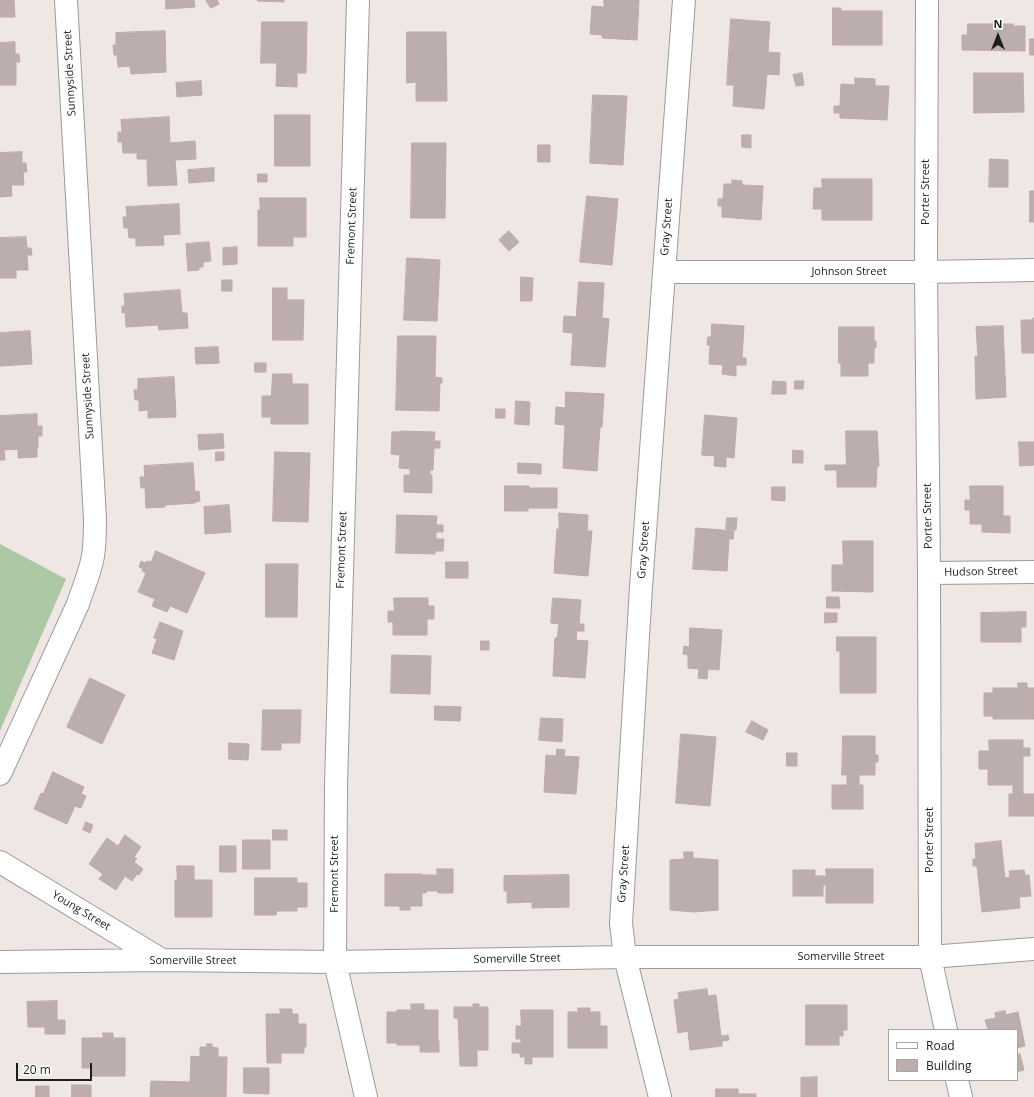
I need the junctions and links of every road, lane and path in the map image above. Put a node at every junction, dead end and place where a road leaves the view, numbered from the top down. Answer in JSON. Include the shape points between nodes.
{"nodes":[{"id":1,"x":66,"y":0,"type":"edge"},
{"id":2,"x":358,"y":0,"type":"edge"},
{"id":3,"x":684,"y":0,"type":"edge"},
{"id":4,"x":927,"y":0,"type":"edge"},
{"id":5,"x":1034,"y":270,"type":"edge"},
{"id":6,"x":664,"y":272,"type":"junction"},
{"id":7,"x":926,"y":272,"type":"junction"},
{"id":8,"x":1034,"y":572,"type":"edge"},
{"id":9,"x":929,"y":573,"type":"junction"},
{"id":10,"x":0,"y":774,"type":"edge"},
{"id":11,"x":0,"y":862,"type":"edge"},
{"id":12,"x":1034,"y":949,"type":"edge"},
{"id":13,"x":625,"y":957,"type":"junction"},
{"id":14,"x":930,"y":957,"type":"junction"},
{"id":15,"x":162,"y":960,"type":"junction"},
{"id":16,"x":0,"y":962,"type":"edge"},
{"id":17,"x":335,"y":962,"type":"junction"},
{"id":18,"x":946,"y":1029,"type":"edge"},
{"id":19,"x":957,"y":1081,"type":"edge"},
{"id":20,"x":366,"y":1097,"type":"edge"},
{"id":21,"x":660,"y":1097,"type":"edge"},
{"id":22,"x":961,"y":1097,"type":"edge"}],
"edges":[{"from":1,"to":10,"type":"street","name":"Sunnyside Street","via":[[95,536],[88,578],[78,604]]},
{"from":2,"to":17,"type":"street","name":"Fremont Street","via":[[336,785]]},
{"from":3,"to":6,"type":"street","name":"Gray Street"},
{"from":4,"to":7,"type":"street","name":"Porter Street"},
{"from":5,"to":7,"type":"street","name":"Johnson Street"},
{"from":6,"to":7,"type":"street","name":"Johnson Street"},
{"from":6,"to":13,"type":"street","name":"Gray Street","via":[[621,915]]},
{"from":7,"to":9,"type":"street","name":"Porter Street"},
{"from":8,"to":9,"type":"street","name":"Hudson Street"},
{"from":9,"to":14,"type":"street","name":"Porter Street"},
{"from":11,"to":15,"type":"street","name":"Young Street"},
{"from":12,"to":14,"type":"street","name":"Somerville Street"},
{"from":13,"to":14,"type":"street","name":"Somerville Street"},
{"from":13,"to":17,"type":"street","name":"Somerville Street"},
{"from":13,"to":21,"type":"street","name":"Gray Street"},
{"from":14,"to":18,"type":"street","name":"Porter Street"},
{"from":15,"to":16,"type":"street","name":"Somerville Street"},
{"from":15,"to":17,"type":"street","name":"Somerville Street"},
{"from":17,"to":20,"type":"street","name":"Fremont Street"},
{"from":19,"to":22,"type":"street"}]}
